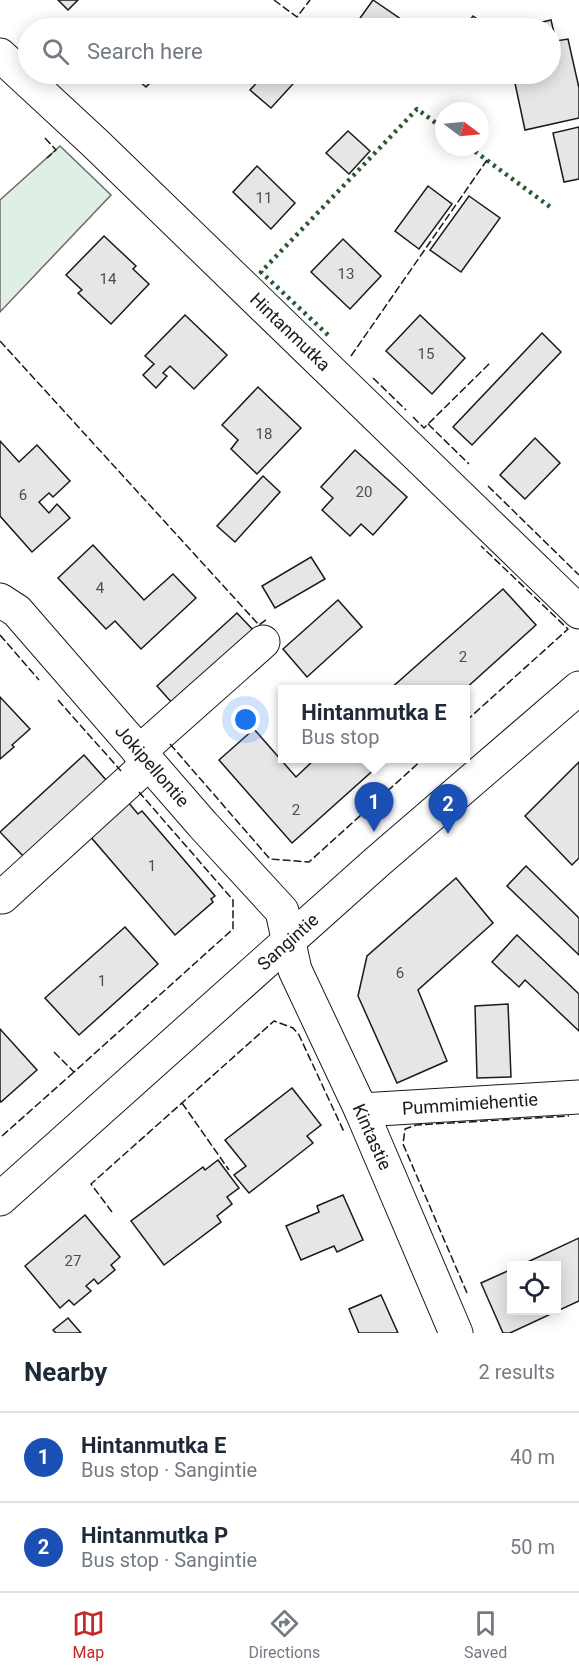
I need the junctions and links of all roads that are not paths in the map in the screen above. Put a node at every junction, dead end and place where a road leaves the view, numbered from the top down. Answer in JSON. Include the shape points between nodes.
{"nodes":[{"id":1,"x":0,"y":55,"type":"edge"},
{"id":2,"x":18,"y":72,"type":"edge"},
{"id":3,"x":31,"y":84,"type":"edge"},
{"id":4,"x":0,"y":600,"type":"edge"},
{"id":5,"x":579,"y":612,"type":"edge"},
{"id":6,"x":263,"y":642,"type":"dead end"},
{"id":7,"x":579,"y":688,"type":"edge"},
{"id":8,"x":144,"y":757,"type":"junction"},
{"id":9,"x":2,"y":897,"type":"dead end"},
{"id":10,"x":289,"y":941,"type":"junction"},
{"id":11,"x":579,"y":1096,"type":"edge"},
{"id":12,"x":361,"y":1110,"type":"junction"},
{"id":13,"x":0,"y":1199,"type":"edge"},
{"id":14,"x":456,"y":1333,"type":"edge"}],
"edges":[{"from":1,"to":2,"type":"street","name":"Hintanmutka"},
{"from":3,"to":5,"type":"street","name":"Hintanmutka"},
{"from":4,"to":8,"type":"street","name":"Jokipellontie","via":[[17,611]]},
{"from":6,"to":8,"type":"street"},
{"from":7,"to":10,"type":"street","name":"Sangintie"},
{"from":8,"to":9,"type":"street"},
{"from":8,"to":10,"type":"street","name":"Jokipellontie","via":[[282,911]]},
{"from":10,"to":12,"type":"street","name":"Kintastie","via":[[295,970]]},
{"from":10,"to":13,"type":"street","name":"Sangintie"},
{"from":11,"to":12,"type":"street","name":"Pummimiehentie"},
{"from":12,"to":14,"type":"street","name":"Kintastie"}]}
